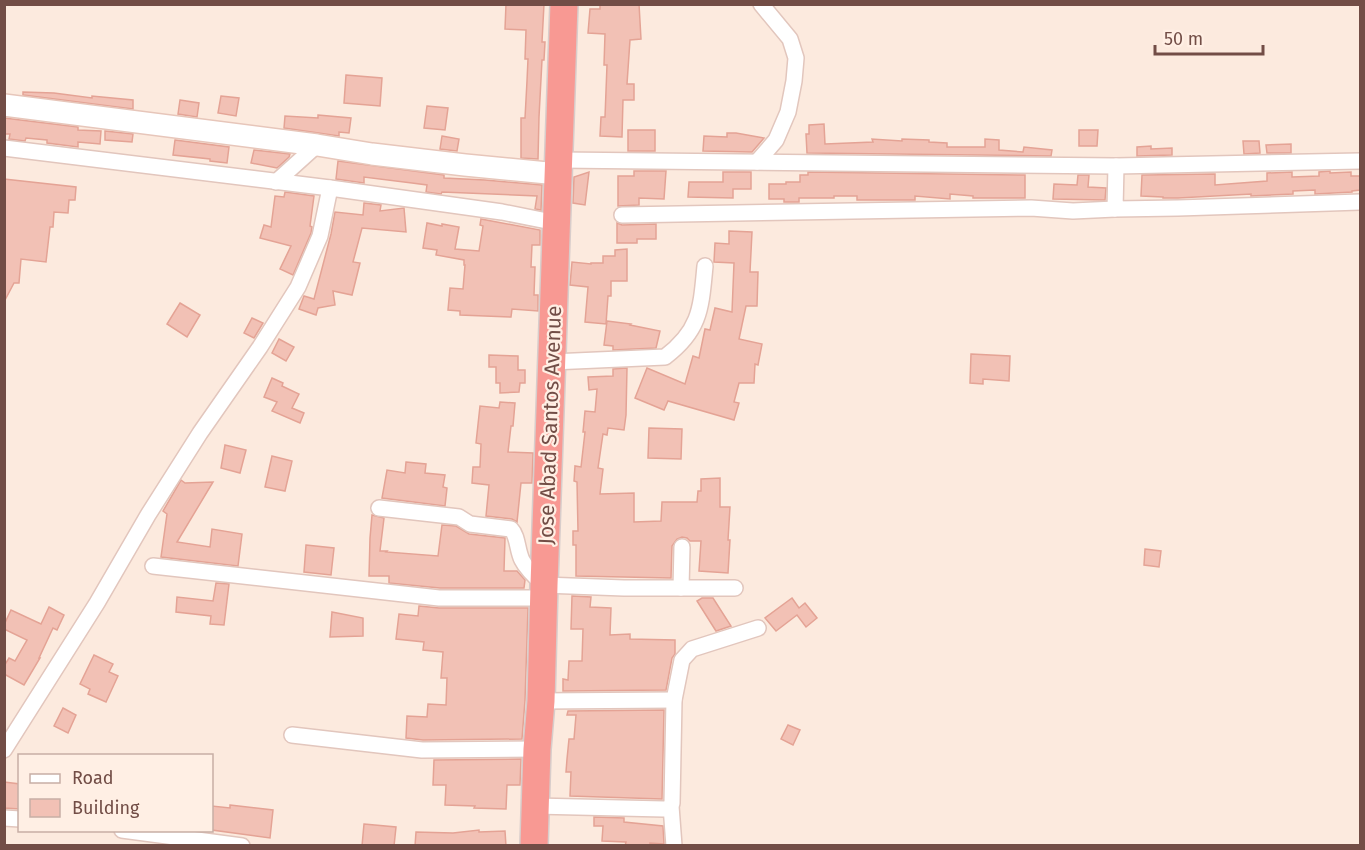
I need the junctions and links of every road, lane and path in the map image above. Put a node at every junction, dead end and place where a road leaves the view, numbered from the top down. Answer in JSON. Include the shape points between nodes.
{"nodes":[{"id":1,"x":564,"y":4,"type":"edge"},
{"id":2,"x":761,"y":4,"type":"edge"},
{"id":3,"x":4,"y":105,"type":"edge"},
{"id":4,"x":317,"y":145,"type":"junction"},
{"id":5,"x":4,"y":148,"type":"edge"},
{"id":6,"x":1360,"y":161,"type":"edge"},
{"id":7,"x":757,"y":162,"type":"junction"},
{"id":8,"x":1116,"y":166,"type":"junction"},
{"id":9,"x":558,"y":167,"type":"junction"},
{"id":10,"x":276,"y":182,"type":"junction"},
{"id":11,"x":330,"y":188,"type":"junction"},
{"id":12,"x":1360,"y":202,"type":"edge"},
{"id":13,"x":1115,"y":208,"type":"junction"},
{"id":14,"x":622,"y":215,"type":"dead end"},
{"id":15,"x":557,"y":223,"type":"junction"},
{"id":16,"x":705,"y":266,"type":"dead end"},
{"id":17,"x":552,"y":362,"type":"junction"},
{"id":18,"x":379,"y":508,"type":"dead end"},
{"id":19,"x":682,"y":547,"type":"dead end"},
{"id":20,"x":153,"y":566,"type":"dead end"},
{"id":21,"x":681,"y":588,"type":"junction"},
{"id":22,"x":735,"y":588,"type":"dead end"},
{"id":23,"x":544,"y":592,"type":"junction"},
{"id":24,"x":758,"y":628,"type":"dead end"},
{"id":25,"x":674,"y":700,"type":"junction"},
{"id":26,"x":541,"y":701,"type":"junction"},
{"id":27,"x":292,"y":735,"type":"dead end"},
{"id":28,"x":4,"y":750,"type":"edge"},
{"id":29,"x":537,"y":750,"type":"junction"},
{"id":30,"x":535,"y":806,"type":"junction"},
{"id":31,"x":671,"y":806,"type":"junction"},
{"id":32,"x":130,"y":832,"type":"edge"},
{"id":33,"x":242,"y":846,"type":"edge"},
{"id":34,"x":534,"y":846,"type":"edge"},
{"id":35,"x":674,"y":846,"type":"edge"}],
"edges":[{"from":1,"to":9,"type":"highway","name":"Jose Abad Santos Avenue"},
{"from":2,"to":7,"type":"street","via":[[790,39],[796,58],[788,112],[776,140]]},
{"from":3,"to":4,"type":"street"},
{"from":4,"to":9,"type":"street","via":[[453,164]]},
{"from":4,"to":10,"type":"street"},
{"from":5,"to":10,"type":"street"},
{"from":6,"to":8,"type":"street"},
{"from":7,"to":8,"type":"street"},
{"from":7,"to":9,"type":"street"},
{"from":8,"to":13,"type":"street"},
{"from":9,"to":15,"type":"highway","name":"Jose Abad Santos Avenue"},
{"from":10,"to":11,"type":"street"},
{"from":11,"to":15,"type":"street"},
{"from":11,"to":28,"type":"street","via":[[320,236],[298,288],[194,442]]},
{"from":12,"to":13,"type":"street"},
{"from":13,"to":14,"type":"street"},
{"from":15,"to":17,"type":"highway","name":"Jose Abad Santos Avenue"},
{"from":16,"to":17,"type":"street","via":[[701,305],[693,327],[665,357]]},
{"from":17,"to":23,"type":"highway","name":"Jose Abad Santos Avenue"},
{"from":18,"to":23,"type":"street","via":[[459,517],[470,524],[511,529],[522,562]]},
{"from":19,"to":21,"type":"street"},
{"from":20,"to":23,"type":"street","via":[[439,598]]},
{"from":21,"to":22,"type":"street"},
{"from":21,"to":23,"type":"street"},
{"from":23,"to":26,"type":"highway","name":"Jose Abad Santos Avenue"},
{"from":24,"to":25,"type":"street","via":[[692,649],[682,660]]},
{"from":25,"to":26,"type":"street"},
{"from":25,"to":31,"type":"street"},
{"from":26,"to":29,"type":"highway","name":"Jose Abad Santos Avenue"},
{"from":27,"to":29,"type":"street","via":[[422,750]]},
{"from":29,"to":30,"type":"highway","name":"Jose Abad Santos Avenue"},
{"from":30,"to":31,"type":"street"},
{"from":30,"to":34,"type":"highway","name":"Jose Abad Santos Avenue"},
{"from":31,"to":35,"type":"street"},
{"from":32,"to":33,"type":"street"}]}
